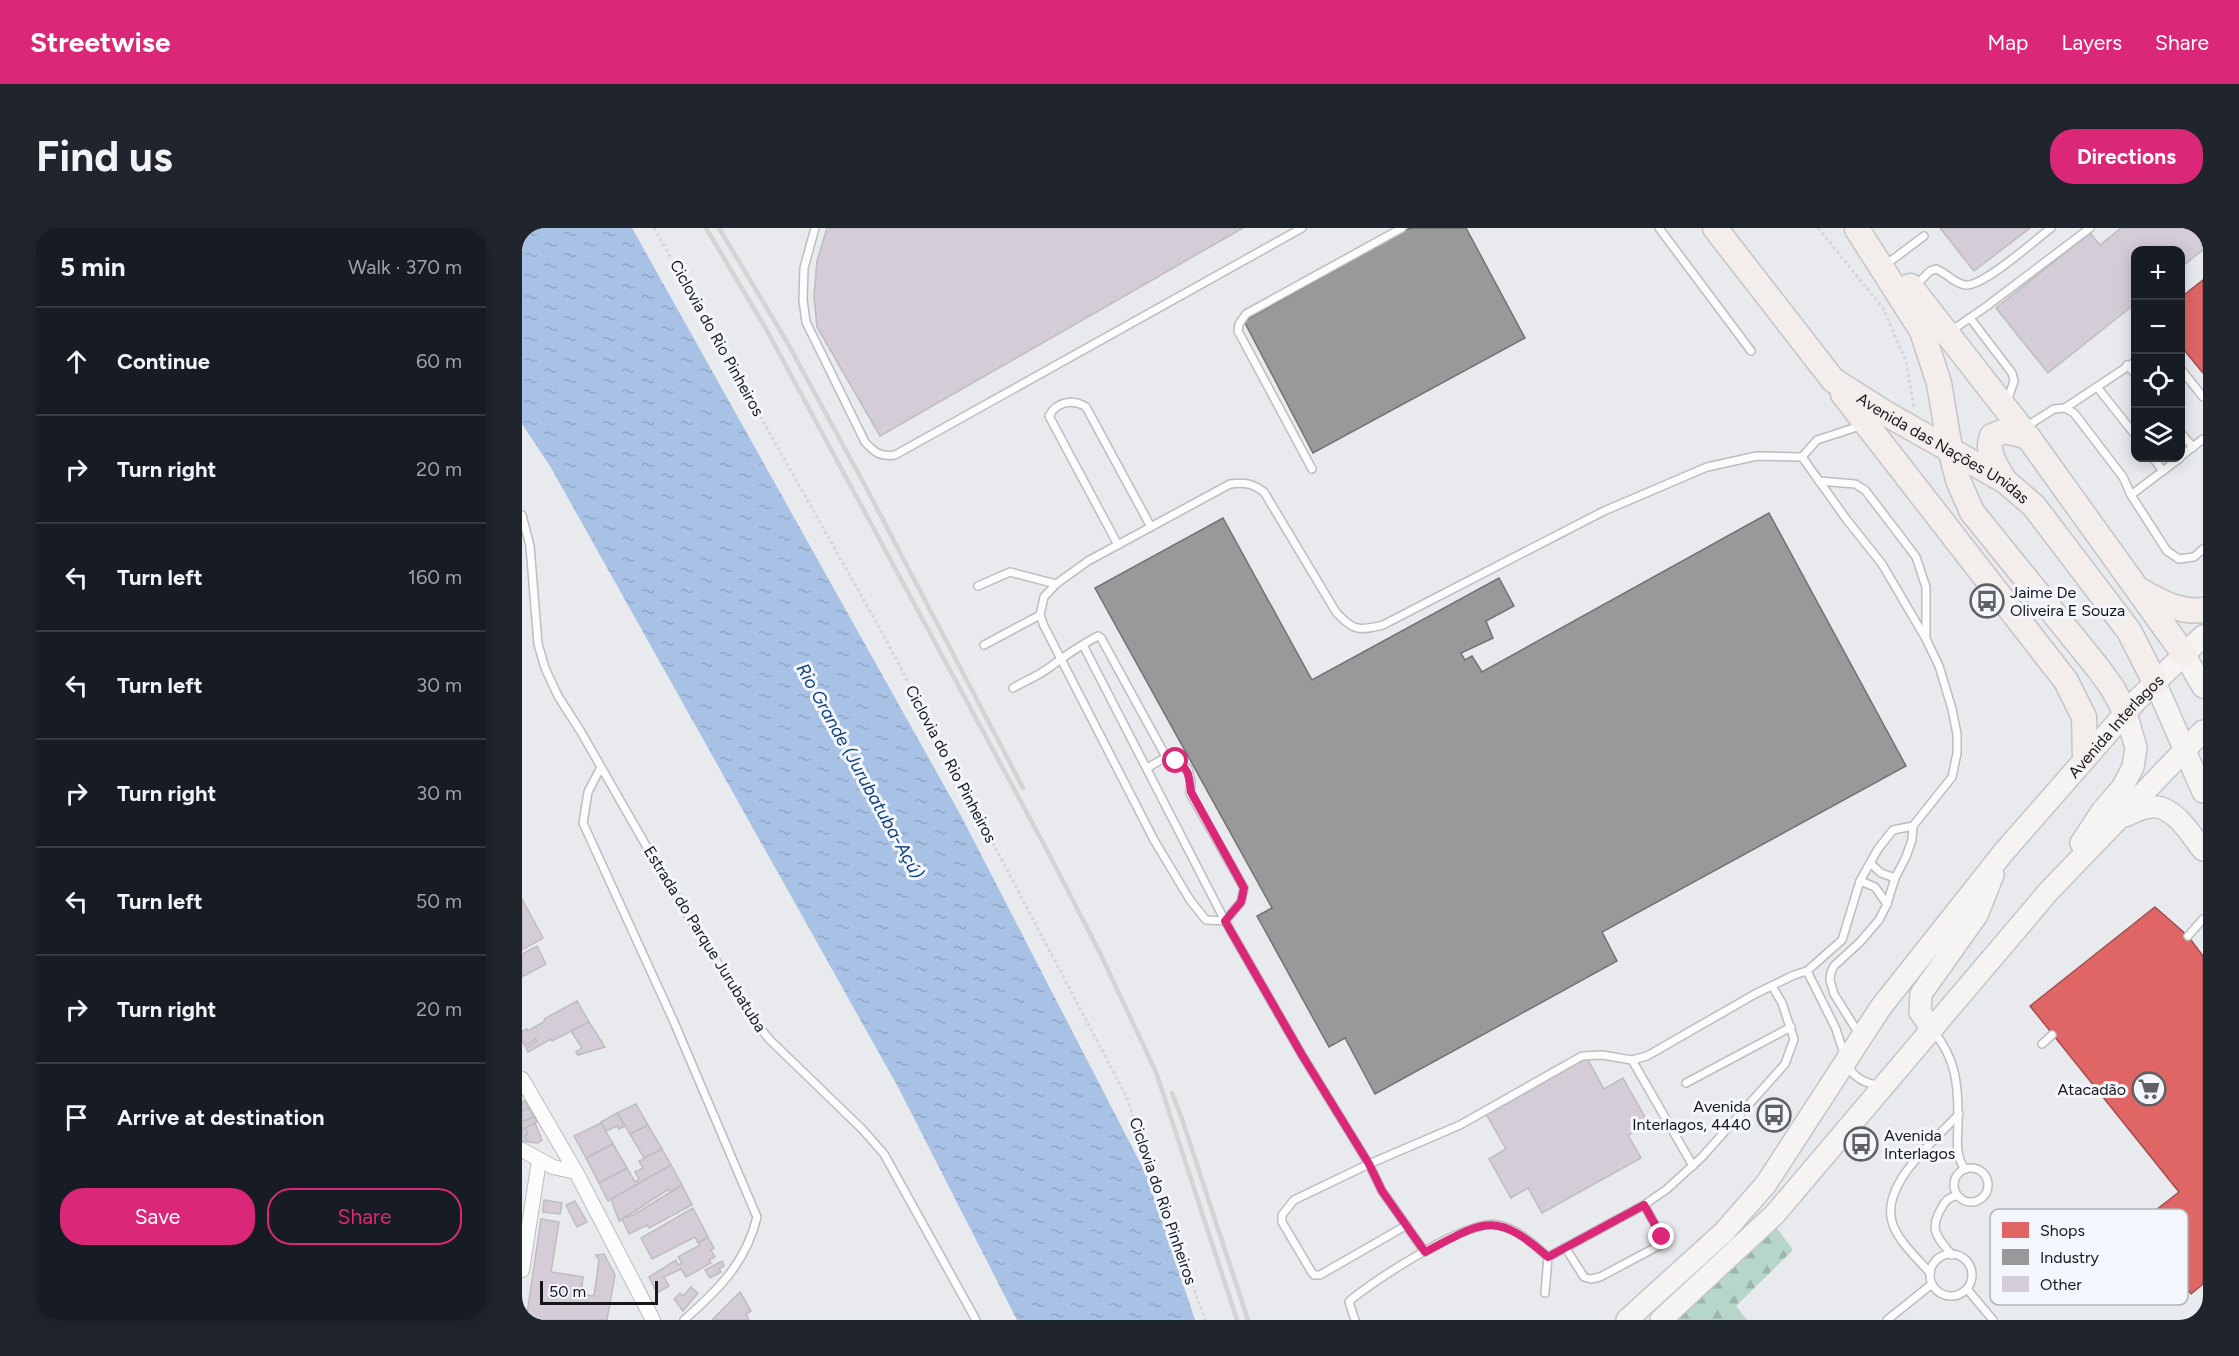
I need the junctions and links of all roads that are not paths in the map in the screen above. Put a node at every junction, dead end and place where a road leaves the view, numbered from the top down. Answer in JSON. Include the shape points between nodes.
{"nodes":[{"id":1,"x":815,"y":228,"type":"edge"},
{"id":2,"x":1302,"y":228,"type":"edge"},
{"id":3,"x":1402,"y":228,"type":"edge"},
{"id":4,"x":1659,"y":228,"type":"edge"},
{"id":5,"x":1714,"y":228,"type":"edge"},
{"id":6,"x":1857,"y":228,"type":"edge"},
{"id":7,"x":2051,"y":228,"type":"edge"},
{"id":8,"x":2090,"y":228,"type":"edge"},
{"id":9,"x":1924,"y":236,"type":"dead end"},
{"id":10,"x":1888,"y":263,"type":"junction"},
{"id":11,"x":1912,"y":289,"type":"junction"},
{"id":12,"x":1970,"y":318,"type":"junction"},
{"id":13,"x":1947,"y":334,"type":"junction"},
{"id":14,"x":1751,"y":351,"type":"dead end"},
{"id":15,"x":2131,"y":363,"type":"edge"},
{"id":16,"x":2127,"y":365,"type":"junction"},
{"id":17,"x":2131,"y":369,"type":"edge"},
{"id":18,"x":2185,"y":373,"type":"edge"},
{"id":19,"x":1833,"y":380,"type":"junction"},
{"id":20,"x":2097,"y":387,"type":"junction"},
{"id":21,"x":2203,"y":396,"type":"edge"},
{"id":22,"x":2005,"y":407,"type":"junction"},
{"id":23,"x":2065,"y":408,"type":"junction"},
{"id":24,"x":1866,"y":424,"type":"junction"},
{"id":25,"x":2131,"y":430,"type":"edge"},
{"id":26,"x":2025,"y":433,"type":"junction"},
{"id":27,"x":2185,"y":437,"type":"edge"},
{"id":28,"x":2203,"y":439,"type":"edge"},
{"id":29,"x":2193,"y":447,"type":"junction"},
{"id":30,"x":1950,"y":449,"type":"junction"},
{"id":31,"x":2185,"y":453,"type":"edge"},
{"id":32,"x":1802,"y":457,"type":"junction"},
{"id":33,"x":2156,"y":462,"type":"edge"},
{"id":34,"x":2174,"y":462,"type":"edge"},
{"id":35,"x":1312,"y":469,"type":"dead end"},
{"id":36,"x":2163,"y":471,"type":"junction"},
{"id":37,"x":1820,"y":481,"type":"junction"},
{"id":38,"x":2005,"y":481,"type":"junction"},
{"id":39,"x":2131,"y":495,"type":"junction"},
{"id":40,"x":522,"y":514,"type":"edge"},
{"id":41,"x":1151,"y":527,"type":"junction"},
{"id":42,"x":1118,"y":545,"type":"junction"},
{"id":43,"x":2203,"y":549,"type":"edge"},
{"id":44,"x":1056,"y":584,"type":"junction"},
{"id":45,"x":978,"y":586,"type":"dead end"},
{"id":46,"x":2136,"y":589,"type":"junction"},
{"id":47,"x":2203,"y":610,"type":"edge"},
{"id":48,"x":1040,"y":615,"type":"junction"},
{"id":49,"x":2203,"y":636,"type":"edge"},
{"id":50,"x":1926,"y":639,"type":"junction"},
{"id":51,"x":984,"y":645,"type":"dead end"},
{"id":52,"x":1083,"y":645,"type":"junction"},
{"id":53,"x":2184,"y":654,"type":"junction"},
{"id":54,"x":1060,"y":658,"type":"junction"},
{"id":55,"x":2155,"y":682,"type":"junction"},
{"id":56,"x":2203,"y":687,"type":"edge"},
{"id":57,"x":1013,"y":688,"type":"dead end"},
{"id":58,"x":2126,"y":713,"type":"junction"},
{"id":59,"x":2203,"y":731,"type":"edge"},
{"id":60,"x":2184,"y":750,"type":"junction"},
{"id":61,"x":1168,"y":756,"type":"junction"},
{"id":62,"x":2085,"y":757,"type":"junction"},
{"id":63,"x":601,"y":767,"type":"junction"},
{"id":64,"x":1147,"y":768,"type":"junction"},
{"id":65,"x":2203,"y":792,"type":"edge"},
{"id":66,"x":2118,"y":818,"type":"junction"},
{"id":67,"x":1913,"y":826,"type":"junction"},
{"id":68,"x":2203,"y":850,"type":"edge"},
{"id":69,"x":2003,"y":853,"type":"junction"},
{"id":70,"x":1870,"y":863,"type":"junction"},
{"id":71,"x":1895,"y":878,"type":"junction"},
{"id":72,"x":1860,"y":880,"type":"junction"},
{"id":73,"x":2049,"y":891,"type":"junction"},
{"id":74,"x":1887,"y":904,"type":"junction"},
{"id":75,"x":2203,"y":919,"type":"edge"},
{"id":76,"x":1225,"y":921,"type":"junction"},
{"id":77,"x":2188,"y":936,"type":"dead end"},
{"id":78,"x":1807,"y":971,"type":"junction"},
{"id":79,"x":1772,"y":986,"type":"junction"},
{"id":80,"x":1791,"y":1027,"type":"junction"},
{"id":81,"x":1932,"y":1029,"type":"junction"},
{"id":82,"x":2052,"y":1035,"type":"dead end"},
{"id":83,"x":1862,"y":1038,"type":"junction"},
{"id":84,"x":2042,"y":1044,"type":"dead end"},
{"id":85,"x":1632,"y":1059,"type":"junction"},
{"id":86,"x":1846,"y":1062,"type":"junction"},
{"id":87,"x":522,"y":1078,"type":"edge"},
{"id":88,"x":1686,"y":1083,"type":"dead end"},
{"id":89,"x":1885,"y":1086,"type":"junction"},
{"id":90,"x":1959,"y":1114,"type":"junction"},
{"id":91,"x":522,"y":1150,"type":"edge"},
{"id":92,"x":539,"y":1161,"type":"junction"},
{"id":93,"x":1369,"y":1164,"type":"junction"},
{"id":94,"x":1693,"y":1166,"type":"junction"},
{"id":95,"x":1965,"y":1169,"type":"junction"},
{"id":96,"x":576,"y":1172,"type":"junction"},
{"id":97,"x":1956,"y":1196,"type":"junction"},
{"id":98,"x":1644,"y":1205,"type":"junction"},
{"id":99,"x":1407,"y":1225,"type":"junction"},
{"id":100,"x":1565,"y":1247,"type":"junction"},
{"id":101,"x":1425,"y":1252,"type":"junction"},
{"id":102,"x":1952,"y":1255,"type":"junction"},
{"id":103,"x":1548,"y":1257,"type":"junction"},
{"id":104,"x":522,"y":1270,"type":"edge"},
{"id":105,"x":1930,"y":1273,"type":"junction"},
{"id":106,"x":1932,"y":1284,"type":"junction"},
{"id":107,"x":1966,"y":1289,"type":"junction"},
{"id":108,"x":1545,"y":1293,"type":"dead end"},
{"id":109,"x":653,"y":1320,"type":"edge"},
{"id":110,"x":684,"y":1320,"type":"edge"},
{"id":111,"x":976,"y":1320,"type":"edge"},
{"id":112,"x":1355,"y":1320,"type":"edge"},
{"id":113,"x":1628,"y":1320,"type":"edge"},
{"id":114,"x":1661,"y":1320,"type":"edge"},
{"id":115,"x":1887,"y":1320,"type":"edge"},
{"id":116,"x":1993,"y":1320,"type":"edge"}],
"edges":[{"from":1,"to":2,"type":"lane","via":[[804,268],[806,322],[866,442],[884,457],[895,455]]},
{"from":3,"to":35,"type":"lane","via":[[1246,314],[1239,324],[1238,331]]},
{"from":4,"to":14,"type":"lane"},
{"from":5,"to":19,"type":"highway","name":"Avenida das Nações Unidas"},
{"from":6,"to":10,"type":"highway"},
{"from":6,"to":30,"type":"highway","via":[[1922,331],[1939,383]]},
{"from":7,"to":11,"type":"lane","via":[[1982,282],[1967,286],[1936,268]]},
{"from":8,"to":12,"type":"lane"},
{"from":9,"to":10,"type":"lane"},
{"from":10,"to":11,"type":"highway"},
{"from":11,"to":13,"type":"highway"},
{"from":12,"to":13,"type":"lane"},
{"from":12,"to":22,"type":"lane","via":[[2012,373],[2012,390]]},
{"from":13,"to":22,"type":"highway"},
{"from":15,"to":16,"type":"lane"},
{"from":16,"to":17,"type":"lane"},
{"from":16,"to":20,"type":"lane"},
{"from":18,"to":21,"type":"lane"},
{"from":19,"to":24,"type":"highway"},
{"from":19,"to":30,"type":"highway","name":"Avenida das Nações Unidas"},
{"from":20,"to":23,"type":"lane"},
{"from":20,"to":25,"type":"lane"},
{"from":22,"to":26,"type":"highway"},
{"from":23,"to":26,"type":"lane","via":[[2054,409]]},
{"from":23,"to":39,"type":"lane","via":[[2074,413],[2123,477]]},
{"from":24,"to":32,"type":"lane","via":[[1817,440]]},
{"from":24,"to":62,"type":"highway","via":[[2066,681],[2084,717]]},
{"from":26,"to":38,"type":"highway","via":[[2005,431],[1992,436],[1989,443]]},
{"from":26,"to":46,"type":"highway"},
{"from":27,"to":29,"type":"lane"},
{"from":28,"to":29,"type":"lane"},
{"from":29,"to":31,"type":"lane"},
{"from":30,"to":38,"type":"highway","name":"Avenida das Nações Unidas"},
{"from":30,"to":58,"type":"highway","via":[[1972,512],[2098,668]]},
{"from":32,"to":37,"type":"lane"},
{"from":32,"to":41,"type":"lane","via":[[1756,456],[1707,467],[1604,511],[1383,625],[1359,630],[1336,612],[1264,492],[1255,485],[1230,484]]},
{"from":33,"to":36,"type":"lane"},
{"from":34,"to":36,"type":"lane"},
{"from":36,"to":39,"type":"lane"},
{"from":37,"to":50,"type":"lane","via":[[1882,564]]},
{"from":37,"to":50,"type":"lane","via":[[1855,484],[1865,490],[1916,557],[1926,587]]},
{"from":38,"to":55,"type":"highway","name":"Avenida das Nações Unidas","via":[[2034,506],[2110,605]]},
{"from":39,"to":43,"type":"lane","via":[[2167,550],[2179,559],[2194,557]]},
{"from":40,"to":63,"type":"lane","name":"Estrada do Parque Jurubatuba","via":[[530,546],[537,644],[558,696]]},
{"from":41,"to":42,"type":"lane"},
{"from":41,"to":42,"type":"lane","via":[[1086,407],[1078,402],[1056,406],[1049,416]]},
{"from":42,"to":44,"type":"lane"},
{"from":44,"to":45,"type":"lane","via":[[1010,572]]},
{"from":44,"to":48,"type":"lane","via":[[1044,597]]},
{"from":46,"to":47,"type":"highway","via":[[2186,612]]},
{"from":46,"to":53,"type":"highway"},
{"from":48,"to":51,"type":"lane"},
{"from":48,"to":54,"type":"lane"},
{"from":49,"to":53,"type":"main road","name":"Avenida Interlagos"},
{"from":50,"to":67,"type":"lane","via":[[1952,709],[1957,753],[1952,777]]},
{"from":52,"to":54,"type":"lane"},
{"from":52,"to":61,"type":"lane","via":[[1101,638]]},
{"from":52,"to":64,"type":"lane"},
{"from":53,"to":55,"type":"main road","name":"Avenida Interlagos"},
{"from":53,"to":56,"type":"main road"},
{"from":54,"to":57,"type":"lane","via":[[1050,668]]},
{"from":54,"to":76,"type":"lane","via":[[1154,840],[1191,900],[1206,920]]},
{"from":55,"to":58,"type":"main road","name":"Avenida Interlagos"},
{"from":55,"to":60,"type":"main road"},
{"from":58,"to":62,"type":"main road","name":"Avenida Interlagos"},
{"from":58,"to":73,"type":"main road","via":[[2136,748],[2133,767]]},
{"from":59,"to":60,"type":"main road"},
{"from":60,"to":65,"type":"main road"},
{"from":60,"to":66,"type":"main road"},
{"from":61,"to":64,"type":"lane"},
{"from":61,"to":76,"type":"lane","via":[[1188,769],[1191,792],[1244,888],[1241,902]]},
{"from":62,"to":69,"type":"main road","name":"Avenida Interlagos"},
{"from":63,"to":110,"type":"lane","via":[[588,792],[583,823],[757,1217],[747,1249],[724,1282]]},
{"from":63,"to":111,"type":"lane","name":"Estrada do Parque Jurubatuba","via":[[751,1017],[884,1154]]},
{"from":64,"to":76,"type":"lane"},
{"from":66,"to":68,"type":"main road","via":[[2157,807],[2178,819]]},
{"from":66,"to":73,"type":"main road"},
{"from":67,"to":70,"type":"lane","via":[[1893,830]]},
{"from":67,"to":71,"type":"lane","via":[[1912,840]]},
{"from":69,"to":81,"type":"main road","via":[[1977,915],[1921,994],[1920,1012]]},
{"from":69,"to":83,"type":"main road","name":"Avenida Interlagos","via":[[1881,1007]]},
{"from":70,"to":71,"type":"lane"},
{"from":70,"to":72,"type":"lane"},
{"from":71,"to":74,"type":"lane"},
{"from":72,"to":74,"type":"lane","via":[[1875,887]]},
{"from":72,"to":78,"type":"lane","via":[[1842,940]]},
{"from":73,"to":81,"type":"main road"},
{"from":74,"to":83,"type":"lane","via":[[1879,920],[1831,972],[1834,994]]},
{"from":75,"to":77,"type":"lane"},
{"from":76,"to":93,"type":"lane"},
{"from":78,"to":79,"type":"lane"},
{"from":78,"to":86,"type":"lane","via":[[1836,1029]]},
{"from":79,"to":80,"type":"lane"},
{"from":79,"to":85,"type":"lane","via":[[1647,1056]]},
{"from":80,"to":88,"type":"lane"},
{"from":80,"to":94,"type":"lane","via":[[1794,1040],[1785,1064]]},
{"from":81,"to":89,"type":"main road"},
{"from":81,"to":90,"type":"lane","via":[[1952,1060]]},
{"from":82,"to":84,"type":"lane"},
{"from":83,"to":86,"type":"main road","name":"Avenida Interlagos"},
{"from":85,"to":93,"type":"lane","via":[[1582,1056],[1460,1125]]},
{"from":85,"to":94,"type":"lane"},
{"from":86,"to":89,"type":"lane","via":[[1861,1080]]},
{"from":86,"to":113,"type":"main road","name":"Avenida Interlagos","via":[[1766,1184],[1724,1232]]},
{"from":87,"to":96,"type":"street"},
{"from":89,"to":114,"type":"main road","via":[[1775,1214]]},
{"from":90,"to":95,"type":"lane","via":[[1958,1150]]},
{"from":90,"to":105,"type":"lane","via":[[1903,1175],[1892,1197],[1890,1211],[1895,1228]]},
{"from":91,"to":92,"type":"street"},
{"from":92,"to":96,"type":"street"},
{"from":92,"to":104,"type":"street"},
{"from":93,"to":99,"type":"lane","via":[[1382,1191]]},
{"from":93,"to":99,"type":"lane","via":[[1285,1208],[1282,1222],[1306,1263],[1314,1275],[1320,1275]]},
{"from":94,"to":98,"type":"lane"},
{"from":95,"to":97,"type":"lane","via":[[1955,1179]]},
{"from":95,"to":97,"type":"lane","via":[[1983,1173],[1988,1190],[1976,1202]]},
{"from":96,"to":109,"type":"street"},
{"from":97,"to":102,"type":"lane","via":[[1948,1198],[1934,1222],[1935,1233]]},
{"from":98,"to":100,"type":"lane"},
{"from":98,"to":100,"type":"lane","via":[[1662,1237],[1660,1245],[1600,1277],[1584,1277]]},
{"from":99,"to":101,"type":"lane"},
{"from":100,"to":103,"type":"lane"},
{"from":101,"to":103,"type":"lane","via":[[1482,1224],[1495,1224],[1526,1239]]},
{"from":101,"to":112,"type":"lane","via":[[1353,1298],[1350,1308]]},
{"from":102,"to":105,"type":"lane","via":[[1940,1257]]},
{"from":102,"to":107,"type":"lane","via":[[1964,1259],[1971,1270]]},
{"from":103,"to":108,"type":"lane"},
{"from":105,"to":106,"type":"lane"},
{"from":106,"to":107,"type":"lane","via":[[1948,1296]]},
{"from":106,"to":115,"type":"lane"},
{"from":107,"to":116,"type":"lane"}]}
